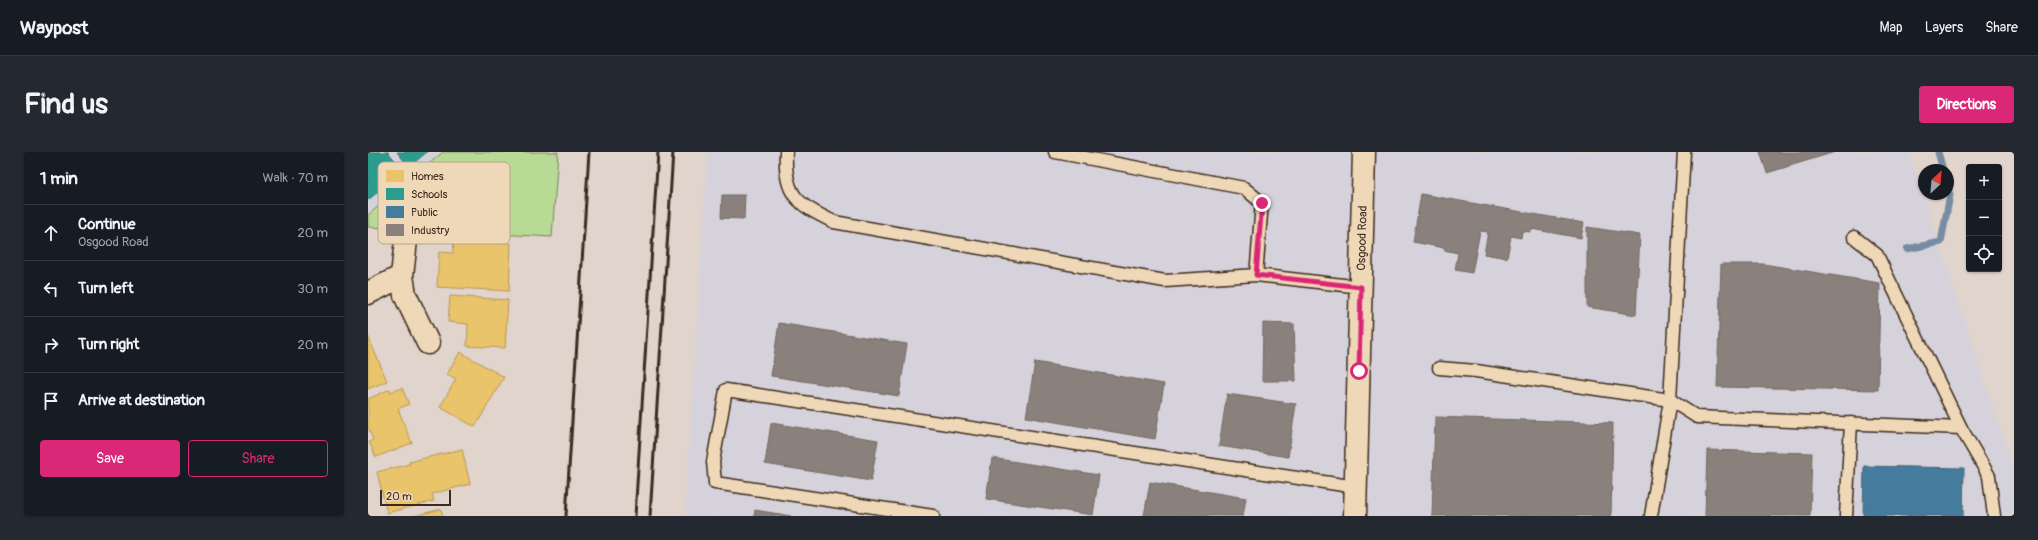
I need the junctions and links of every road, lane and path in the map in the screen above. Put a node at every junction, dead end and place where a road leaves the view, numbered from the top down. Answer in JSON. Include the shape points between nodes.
{"nodes":[{"id":1,"x":786,"y":152,"type":"edge"},
{"id":2,"x":1055,"y":152,"type":"edge"},
{"id":3,"x":1364,"y":152,"type":"edge"},
{"id":4,"x":1684,"y":152,"type":"edge"},
{"id":5,"x":1854,"y":237,"type":"dead end"},
{"id":6,"x":406,"y":244,"type":"edge"},
{"id":7,"x":1256,"y":275,"type":"junction"},
{"id":8,"x":402,"y":276,"type":"junction"},
{"id":9,"x":1361,"y":287,"type":"junction"},
{"id":10,"x":368,"y":293,"type":"edge"},
{"id":11,"x":428,"y":343,"type":"dead end"},
{"id":12,"x":1439,"y":368,"type":"dead end"},
{"id":13,"x":1670,"y":400,"type":"junction"},
{"id":14,"x":1851,"y":423,"type":"junction"},
{"id":15,"x":1961,"y":428,"type":"junction"},
{"id":16,"x":1356,"y":487,"type":"junction"},
{"id":17,"x":934,"y":516,"type":"edge"},
{"id":18,"x":1355,"y":516,"type":"edge"},
{"id":19,"x":1651,"y":516,"type":"edge"},
{"id":20,"x":1846,"y":516,"type":"edge"},
{"id":21,"x":1994,"y":516,"type":"edge"}],
"edges":[{"from":1,"to":7,"type":"lane","via":[[786,171],[793,196],[810,210],[834,222],[1165,281]]},
{"from":2,"to":7,"type":"lane","via":[[1244,188],[1262,203]]},
{"from":3,"to":9,"type":"main road","name":"Osgood Road"},
{"from":4,"to":13,"type":"lane"},
{"from":5,"to":15,"type":"lane","via":[[1877,255]]},
{"from":6,"to":8,"type":"main road"},
{"from":7,"to":9,"type":"lane"},
{"from":8,"to":10,"type":"main road"},
{"from":8,"to":11,"type":"main road","via":[[406,295]]},
{"from":9,"to":16,"type":"main road","name":"Osgood Road"},
{"from":12,"to":13,"type":"lane","via":[[1476,371]]},
{"from":13,"to":14,"type":"lane","via":[[1697,417]]},
{"from":13,"to":19,"type":"lane"},
{"from":14,"to":15,"type":"lane"},
{"from":14,"to":20,"type":"lane"},
{"from":15,"to":21,"type":"lane","via":[[1989,476]]},
{"from":16,"to":17,"type":"lane","via":[[726,390],[713,462],[715,483]]},
{"from":16,"to":18,"type":"main road","name":"Osgood Road"}]}
